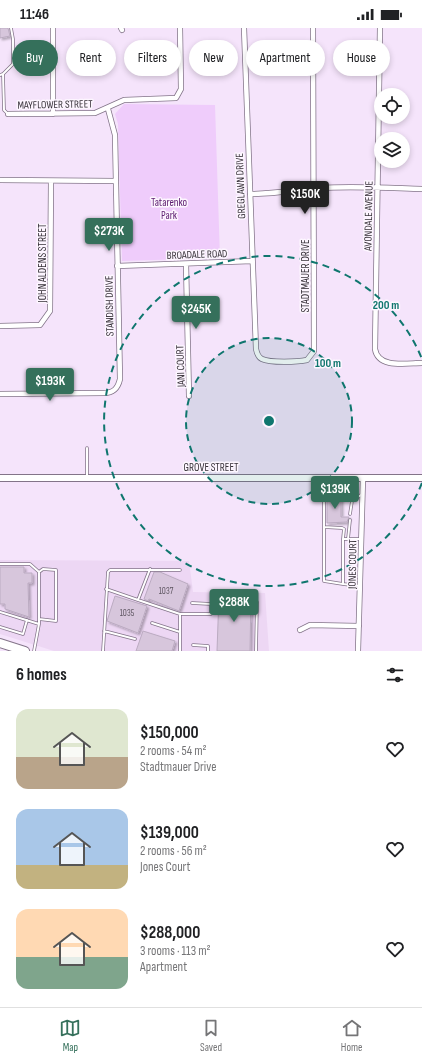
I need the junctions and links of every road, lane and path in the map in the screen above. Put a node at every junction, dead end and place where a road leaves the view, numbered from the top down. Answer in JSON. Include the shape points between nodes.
{"nodes":[{"id":1,"x":11,"y":28,"type":"edge"},
{"id":2,"x":53,"y":28,"type":"edge"},
{"id":3,"x":180,"y":28,"type":"edge"},
{"id":4,"x":244,"y":28,"type":"edge"},
{"id":5,"x":313,"y":28,"type":"edge"},
{"id":6,"x":380,"y":28,"type":"edge"},
{"id":7,"x":2,"y":74,"type":"edge"},
{"id":8,"x":108,"y":109,"type":"junction"},
{"id":9,"x":8,"y":114,"type":"joint"},
{"id":10,"x":53,"y":114,"type":"junction"},
{"id":11,"x":0,"y":180,"type":"edge"},
{"id":12,"x":51,"y":181,"type":"junction"},
{"id":13,"x":116,"y":181,"type":"junction"},
{"id":14,"x":378,"y":188,"type":"junction"},
{"id":15,"x":422,"y":188,"type":"edge"},
{"id":16,"x":313,"y":189,"type":"junction"},
{"id":17,"x":250,"y":194,"type":"junction"},
{"id":18,"x":252,"y":261,"type":"junction"},
{"id":19,"x":186,"y":264,"type":"junction"},
{"id":20,"x":117,"y":266,"type":"junction"},
{"id":21,"x":0,"y":326,"type":"edge"},
{"id":22,"x":255,"y":342,"type":"joint"},
{"id":23,"x":422,"y":363,"type":"edge"},
{"id":24,"x":0,"y":394,"type":"edge"},
{"id":25,"x":190,"y":396,"type":"dead end"},
{"id":26,"x":86,"y":448,"type":"dead end"},
{"id":27,"x":324,"y":477,"type":"junction"},
{"id":28,"x":0,"y":478,"type":"edge"},
{"id":29,"x":88,"y":478,"type":"junction"},
{"id":30,"x":363,"y":478,"type":"junction"},
{"id":31,"x":422,"y":478,"type":"edge"},
{"id":32,"x":362,"y":494,"type":"junction"},
{"id":33,"x":350,"y":514,"type":"dead end"},
{"id":34,"x":350,"y":520,"type":"dead end"},
{"id":35,"x":324,"y":527,"type":"junction"},
{"id":36,"x":343,"y":539,"type":"junction"},
{"id":37,"x":348,"y":539,"type":"junction"},
{"id":38,"x":361,"y":539,"type":"junction"},
{"id":39,"x":0,"y":564,"type":"edge"},
{"id":40,"x":150,"y":569,"type":"junction"},
{"id":41,"x":180,"y":570,"type":"dead end"},
{"id":42,"x":39,"y":572,"type":"junction"},
{"id":43,"x":343,"y":584,"type":"junction"},
{"id":44,"x":360,"y":586,"type":"junction"},
{"id":45,"x":106,"y":589,"type":"junction"},
{"id":46,"x":138,"y":600,"type":"junction"},
{"id":47,"x":257,"y":602,"type":"dead end"},
{"id":48,"x":192,"y":603,"type":"dead end"},
{"id":49,"x":0,"y":612,"type":"edge"},
{"id":50,"x":180,"y":614,"type":"junction"},
{"id":51,"x":39,"y":619,"type":"junction"},
{"id":52,"x":26,"y":620,"type":"junction"},
{"id":53,"x":152,"y":623,"type":"dead end"},
{"id":54,"x":39,"y":624,"type":"junction"},
{"id":55,"x":359,"y":626,"type":"junction"},
{"id":56,"x":0,"y":627,"type":"edge"},
{"id":57,"x":300,"y":630,"type":"dead end"},
{"id":58,"x":104,"y":631,"type":"junction"},
{"id":59,"x":180,"y":632,"type":"junction"},
{"id":60,"x":135,"y":639,"type":"dead end"},
{"id":61,"x":0,"y":643,"type":"edge"},
{"id":62,"x":193,"y":644,"type":"dead end"},
{"id":63,"x":25,"y":651,"type":"edge"},
{"id":64,"x":34,"y":651,"type":"edge"},
{"id":65,"x":103,"y":651,"type":"edge"},
{"id":66,"x":180,"y":651,"type":"edge"},
{"id":67,"x":208,"y":651,"type":"edge"},
{"id":68,"x":256,"y":651,"type":"edge"},
{"id":69,"x":358,"y":651,"type":"edge"}],
"edges":[{"from":1,"to":7,"type":"lane","via":[[13,64]]},
{"from":2,"to":10,"type":"street"},
{"from":3,"to":8,"type":"street","name":"MAYFLOWER STREET","via":[[181,80],[180,93],[176,98],[124,100]]},
{"from":4,"to":17,"type":"street","name":"GREGLAWN DRIVE"},
{"from":5,"to":16,"type":"street","name":"STADTMAUER DRIVE"},
{"from":6,"to":14,"type":"street","name":"AVONDALE AVENUE"},
{"from":7,"to":9,"type":"lane","via":[[4,110]]},
{"from":8,"to":10,"type":"street","name":"MAYFLOWER STREET","via":[[95,113]]},
{"from":8,"to":13,"type":"street","name":"STANDISH DRIVE","via":[[115,135]]},
{"from":9,"to":10,"type":"street","name":"MAYFLOWER STREET"},
{"from":11,"to":12,"type":"street"},
{"from":12,"to":13,"type":"street"},
{"from":12,"to":21,"type":"street","name":"JOHN ALDENS STREET","via":[[50,312],[40,325]]},
{"from":13,"to":20,"type":"street","name":"STANDISH DRIVE"},
{"from":14,"to":15,"type":"street"},
{"from":14,"to":16,"type":"street"},
{"from":14,"to":23,"type":"street","name":"AVONDALE AVENUE","via":[[375,354],[384,362]]},
{"from":16,"to":17,"type":"street","via":[[283,194]]},
{"from":16,"to":22,"type":"street","name":"STADTMAUER DRIVE","via":[[314,351],[310,358],[303,361],[267,361],[258,356]]},
{"from":17,"to":18,"type":"street","name":"GREGLAWN DRIVE"},
{"from":18,"to":19,"type":"street","name":"BROADALE ROAD"},
{"from":18,"to":22,"type":"street","name":"GREGLAWN DRIVE"},
{"from":19,"to":20,"type":"street","name":"BROADALE ROAD"},
{"from":19,"to":25,"type":"street","name":"JANI COURT"},
{"from":20,"to":24,"type":"street","name":"STANDISH DRIVE","via":[[120,379],[115,390],[100,394]]},
{"from":26,"to":29,"type":"lane"},
{"from":27,"to":29,"type":"street","name":"GROVE STREET"},
{"from":27,"to":30,"type":"street","name":"GROVE STREET"},
{"from":27,"to":35,"type":"lane"},
{"from":28,"to":29,"type":"street","name":"GROVE STREET"},
{"from":30,"to":31,"type":"street","name":"GROVE STREET"},
{"from":30,"to":32,"type":"street","name":"JONES COURT"},
{"from":32,"to":33,"type":"lane","via":[[352,501]]},
{"from":32,"to":38,"type":"street","name":"JONES COURT"},
{"from":34,"to":37,"type":"lane"},
{"from":35,"to":36,"type":"lane","via":[[344,529]]},
{"from":35,"to":43,"type":"lane","via":[[324,581]]},
{"from":36,"to":37,"type":"lane"},
{"from":36,"to":43,"type":"lane"},
{"from":37,"to":38,"type":"lane"},
{"from":38,"to":44,"type":"street","name":"JONES COURT"},
{"from":39,"to":42,"type":"lane","via":[[30,564]]},
{"from":40,"to":41,"type":"lane"},
{"from":40,"to":45,"type":"lane","via":[[110,570],[106,575]]},
{"from":40,"to":46,"type":"lane"},
{"from":42,"to":51,"type":"lane"},
{"from":42,"to":51,"type":"lane","via":[[43,569],[56,570],[56,621]]},
{"from":43,"to":44,"type":"lane"},
{"from":44,"to":55,"type":"street","name":"JONES COURT"},
{"from":45,"to":46,"type":"lane"},
{"from":45,"to":58,"type":"lane"},
{"from":46,"to":50,"type":"lane"},
{"from":47,"to":68,"type":"lane"},
{"from":48,"to":50,"type":"lane","via":[[211,604],[211,614]]},
{"from":49,"to":52,"type":"lane"},
{"from":50,"to":59,"type":"lane"},
{"from":51,"to":54,"type":"lane"},
{"from":52,"to":54,"type":"lane"},
{"from":52,"to":56,"type":"lane","via":[[23,634]]},
{"from":53,"to":59,"type":"lane"},
{"from":54,"to":64,"type":"lane"},
{"from":55,"to":57,"type":"street","via":[[310,625]]},
{"from":55,"to":69,"type":"street","name":"JONES COURT"},
{"from":58,"to":60,"type":"lane"},
{"from":58,"to":65,"type":"lane"},
{"from":59,"to":66,"type":"lane"},
{"from":61,"to":63,"type":"highway"},
{"from":62,"to":67,"type":"lane","via":[[208,646]]}]}
